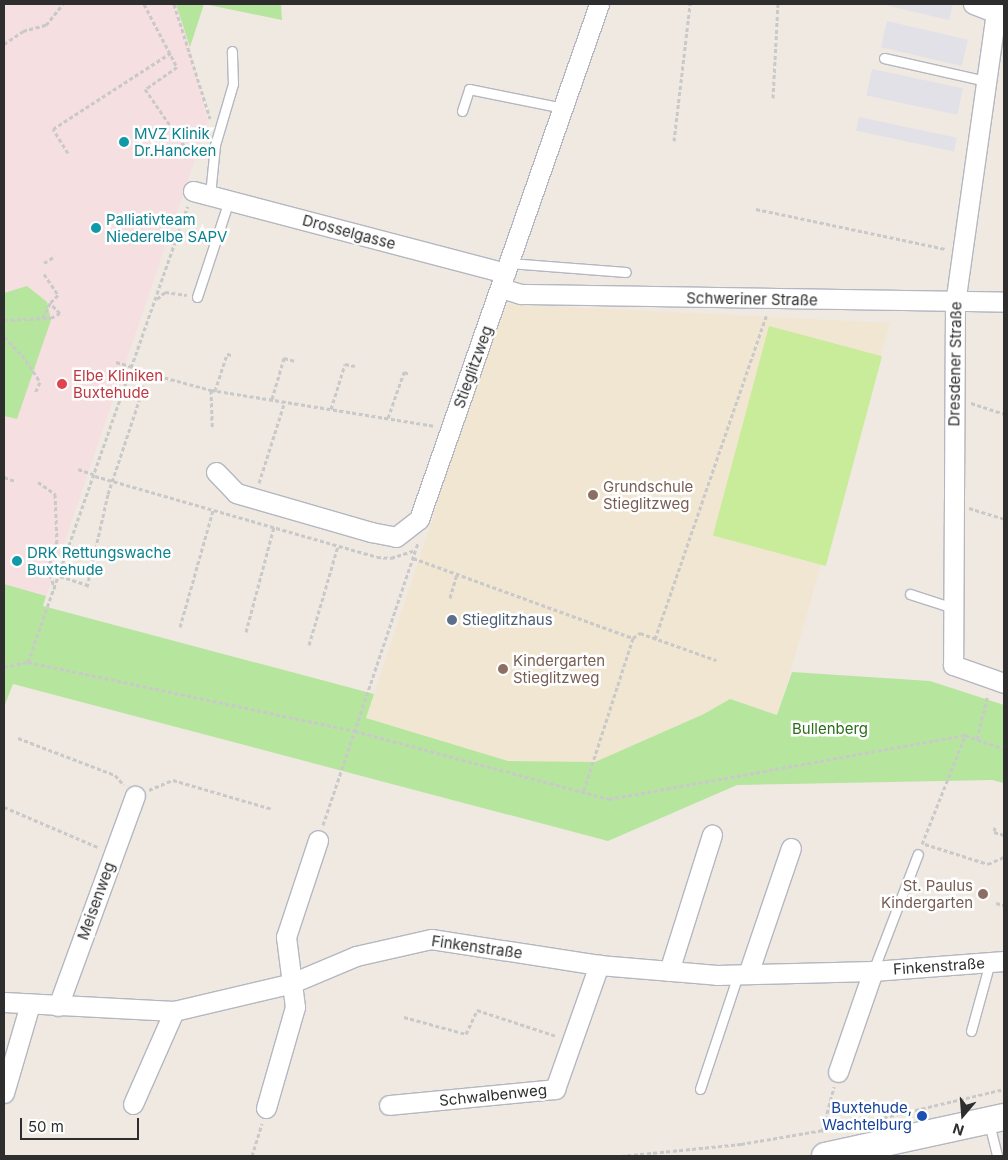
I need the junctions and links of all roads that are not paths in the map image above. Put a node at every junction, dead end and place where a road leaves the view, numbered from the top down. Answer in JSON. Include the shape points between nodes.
{"nodes":[{"id":1,"x":599,"y":4,"type":"edge"},
{"id":2,"x":972,"y":4,"type":"edge"},
{"id":3,"x":1000,"y":14,"type":"edge"},
{"id":4,"x":232,"y":51,"type":"dead end"},
{"id":5,"x":884,"y":58,"type":"dead end"},
{"id":6,"x":986,"y":82,"type":"junction"},
{"id":7,"x":563,"y":108,"type":"junction"},
{"id":8,"x":462,"y":111,"type":"dead end"},
{"id":9,"x":202,"y":193,"type":"joint"},
{"id":10,"x":229,"y":200,"type":"junction"},
{"id":11,"x":626,"y":272,"type":"dead end"},
{"id":12,"x":505,"y":275,"type":"junction"},
{"id":13,"x":197,"y":298,"type":"road end"},
{"id":14,"x":1004,"y":302,"type":"edge"},
{"id":15,"x":955,"y":304,"type":"junction"},
{"id":16,"x":216,"y":472,"type":"dead end"},
{"id":17,"x":910,"y":594,"type":"dead end"},
{"id":18,"x":954,"y":608,"type":"junction"},
{"id":19,"x":998,"y":680,"type":"edge"},
{"id":20,"x":135,"y":796,"type":"road end"},
{"id":21,"x":712,"y":835,"type":"dead end"},
{"id":22,"x":318,"y":840,"type":"road end"},
{"id":23,"x":791,"y":848,"type":"dead end"},
{"id":24,"x":918,"y":854,"type":"road end"},
{"id":25,"x":997,"y":961,"type":"edge"},
{"id":26,"x":599,"y":965,"type":"junction"},
{"id":27,"x":669,"y":971,"type":"junction"},
{"id":28,"x":873,"y":971,"type":"junction"},
{"id":29,"x":743,"y":975,"type":"junction"},
{"id":30,"x":292,"y":983,"type":"junction"},
{"id":31,"x":4,"y":1002,"type":"edge"},
{"id":32,"x":30,"y":1004,"type":"junction"},
{"id":33,"x":58,"y":1006,"type":"junction"},
{"id":34,"x":174,"y":1011,"type":"junction"},
{"id":35,"x":971,"y":1031,"type":"dead end"},
{"id":36,"x":838,"y":1072,"type":"road end"},
{"id":37,"x":700,"y":1088,"type":"dead end"},
{"id":38,"x":4,"y":1093,"type":"edge"},
{"id":39,"x":133,"y":1104,"type":"dead end"},
{"id":40,"x":389,"y":1105,"type":"dead end"},
{"id":41,"x":266,"y":1108,"type":"road end"},
{"id":42,"x":996,"y":1118,"type":"edge"},
{"id":43,"x":823,"y":1148,"type":"edge"},
{"id":44,"x":878,"y":1151,"type":"edge"},
{"id":45,"x":997,"y":1156,"type":"edge"}],
"edges":[{"from":1,"to":7,"type":"street","name":"Stieglitzweg"},
{"from":2,"to":3,"type":"street"},
{"from":3,"to":6,"type":"street","name":"Dresdener Straße"},
{"from":4,"to":9,"type":"lane","via":[[233,84]]},
{"from":5,"to":6,"type":"lane"},
{"from":6,"to":15,"type":"street","name":"Dresdener Straße"},
{"from":7,"to":8,"type":"lane","via":[[469,89]]},
{"from":7,"to":12,"type":"street","name":"Stieglitzweg"},
{"from":9,"to":10,"type":"street","name":"Drosselgasse"},
{"from":10,"to":12,"type":"street","name":"Drosselgasse"},
{"from":10,"to":13,"type":"lane"},
{"from":11,"to":12,"type":"lane"},
{"from":12,"to":15,"type":"street","name":"Schweriner Straße","via":[[521,294]]},
{"from":12,"to":16,"type":"street","name":"Stieglitzweg","via":[[419,518],[396,537],[236,492]]},
{"from":14,"to":15,"type":"street","name":"Schweriner Straße"},
{"from":15,"to":18,"type":"street","name":"Dresdener Straße"},
{"from":17,"to":18,"type":"lane"},
{"from":18,"to":19,"type":"street","name":"Dresdener Straße","via":[[953,665]]},
{"from":20,"to":33,"type":"street","name":"Meisenweg"},
{"from":21,"to":27,"type":"street"},
{"from":22,"to":30,"type":"street","via":[[286,937]]},
{"from":23,"to":29,"type":"street"},
{"from":24,"to":28,"type":"lane"},
{"from":25,"to":28,"type":"street","name":"Finkenstraße"},
{"from":25,"to":35,"type":"lane"},
{"from":26,"to":27,"type":"street","name":"Finkenstraße"},
{"from":26,"to":30,"type":"street","name":"Finkenstraße","via":[[431,939],[356,956]]},
{"from":26,"to":40,"type":"street","name":"Schwalbenweg","via":[[555,1089]]},
{"from":27,"to":29,"type":"street","name":"Finkenstraße"},
{"from":28,"to":29,"type":"street","name":"Finkenstraße"},
{"from":28,"to":36,"type":"street","name":"Finkenstraße"},
{"from":29,"to":37,"type":"lane"},
{"from":30,"to":34,"type":"street","name":"Finkenstraße"},
{"from":30,"to":41,"type":"street","via":[[295,1007]]},
{"from":31,"to":32,"type":"street","name":"Finkenstraße"},
{"from":32,"to":33,"type":"street","name":"Finkenstraße"},
{"from":32,"to":38,"type":"street"},
{"from":33,"to":34,"type":"street","name":"Finkenstraße"},
{"from":34,"to":39,"type":"street"},
{"from":42,"to":44,"type":"main road"},
{"from":42,"to":45,"type":"lane"},
{"from":43,"to":44,"type":"main road"}]}
